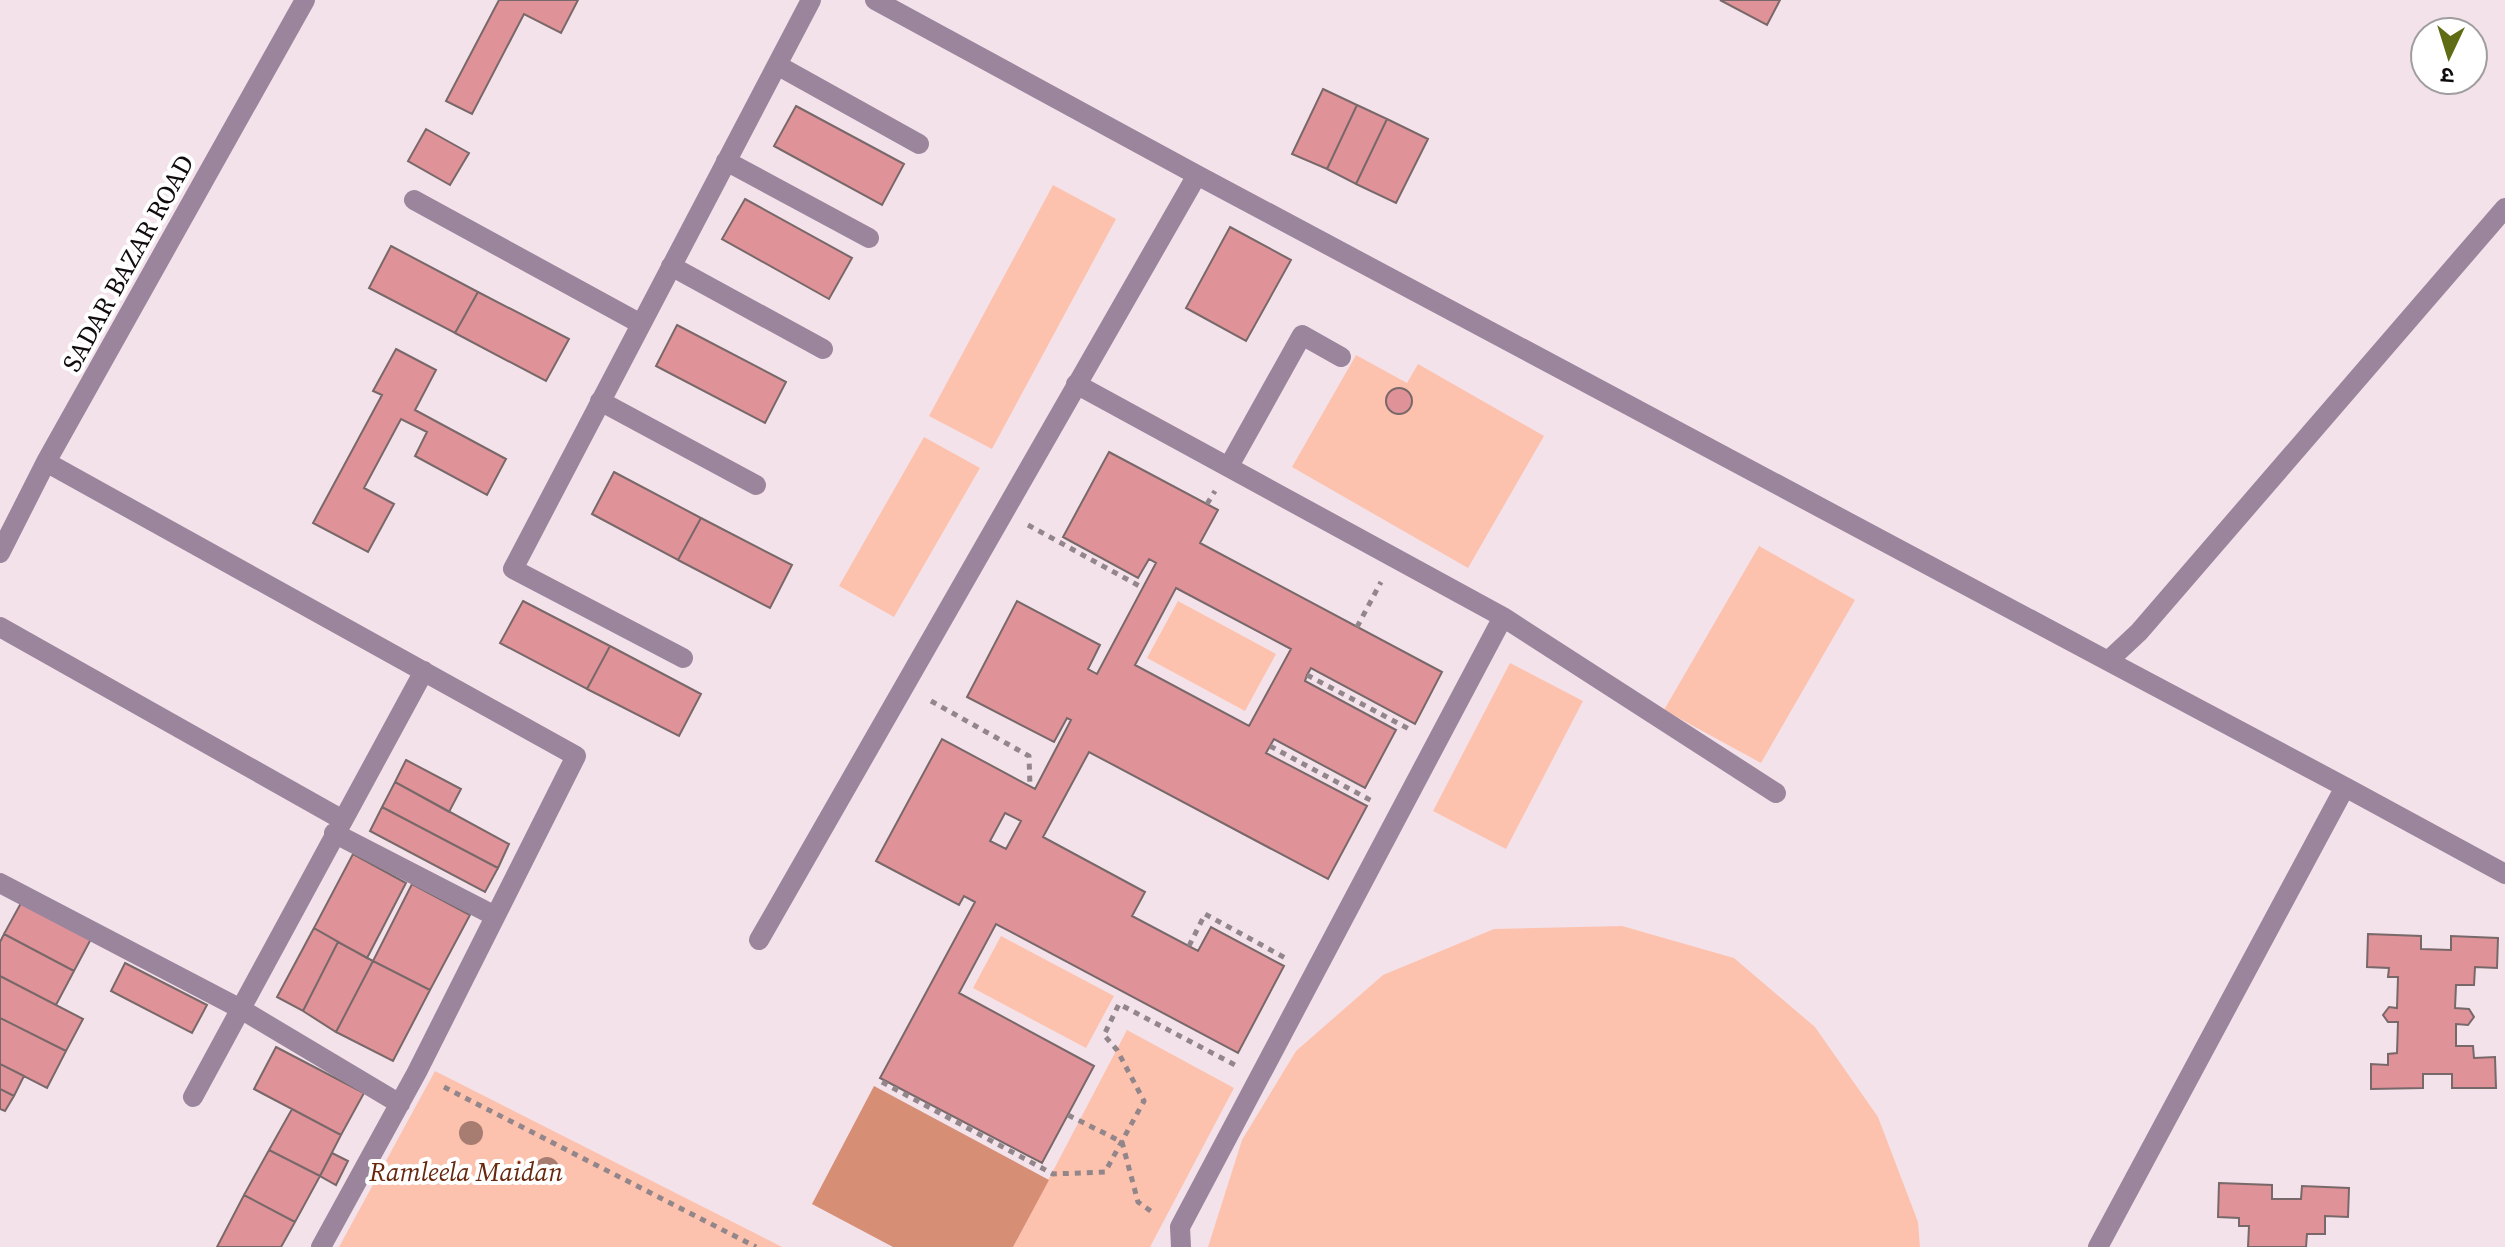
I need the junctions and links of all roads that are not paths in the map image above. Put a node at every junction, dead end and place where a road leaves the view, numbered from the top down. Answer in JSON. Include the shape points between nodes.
{"nodes":[{"id":1,"x":305,"y":0,"type":"edge"},
{"id":2,"x":811,"y":0,"type":"edge"},
{"id":3,"x":875,"y":0,"type":"edge"},
{"id":4,"x":777,"y":65,"type":"junction"},
{"id":5,"x":919,"y":144,"type":"dead end"},
{"id":6,"x":726,"y":161,"type":"junction"},
{"id":7,"x":1197,"y":175,"type":"junction"},
{"id":8,"x":414,"y":200,"type":"dead end"},
{"id":9,"x":2505,"y":208,"type":"edge"},
{"id":10,"x":869,"y":238,"type":"dead end"},
{"id":11,"x":671,"y":266,"type":"junction"},
{"id":12,"x":641,"y":324,"type":"junction"},
{"id":13,"x":823,"y":349,"type":"dead end"},
{"id":14,"x":1341,"y":357,"type":"dead end"},
{"id":15,"x":1076,"y":384,"type":"junction"},
{"id":16,"x":600,"y":401,"type":"junction"},
{"id":17,"x":46,"y":462,"type":"junction"},
{"id":18,"x":1229,"y":466,"type":"junction"},
{"id":19,"x":756,"y":485,"type":"dead end"},
{"id":20,"x":0,"y":553,"type":"edge"},
{"id":21,"x":1503,"y":617,"type":"junction"},
{"id":22,"x":0,"y":627,"type":"edge"},
{"id":23,"x":683,"y":658,"type":"dead end"},
{"id":24,"x":2108,"y":661,"type":"junction"},
{"id":25,"x":424,"y":671,"type":"junction"},
{"id":26,"x":2345,"y":787,"type":"junction"},
{"id":27,"x":1776,"y":793,"type":"dead end"},
{"id":28,"x":337,"y":826,"type":"junction"},
{"id":29,"x":2505,"y":874,"type":"edge"},
{"id":30,"x":0,"y":883,"type":"edge"},
{"id":31,"x":495,"y":916,"type":"junction"},
{"id":32,"x":759,"y":940,"type":"dead end"},
{"id":33,"x":239,"y":1008,"type":"junction"},
{"id":34,"x":193,"y":1097,"type":"dead end"},
{"id":35,"x":400,"y":1104,"type":"junction"},
{"id":36,"x":1181,"y":1237,"type":"edge"},
{"id":37,"x":321,"y":1247,"type":"edge"},
{"id":38,"x":1170,"y":1247,"type":"edge"},
{"id":39,"x":2098,"y":1247,"type":"edge"}],
"edges":[{"from":1,"to":17,"type":"street","name":"SADAR BAZAR ROAD"},
{"from":2,"to":4,"type":"street"},
{"from":3,"to":7,"type":"street"},
{"from":4,"to":5,"type":"street"},
{"from":4,"to":6,"type":"street"},
{"from":6,"to":10,"type":"street"},
{"from":6,"to":11,"type":"street"},
{"from":7,"to":15,"type":"street"},
{"from":7,"to":24,"type":"street"},
{"from":8,"to":12,"type":"street"},
{"from":9,"to":24,"type":"street"},
{"from":11,"to":12,"type":"street"},
{"from":11,"to":13,"type":"street"},
{"from":12,"to":16,"type":"street"},
{"from":14,"to":18,"type":"street","via":[[1302,335]]},
{"from":15,"to":18,"type":"street"},
{"from":15,"to":32,"type":"street"},
{"from":16,"to":19,"type":"street"},
{"from":16,"to":23,"type":"street","via":[[513,569]]},
{"from":17,"to":20,"type":"street","name":"SADAR BAZAR ROAD"},
{"from":17,"to":25,"type":"street"},
{"from":18,"to":21,"type":"street"},
{"from":21,"to":27,"type":"street"},
{"from":21,"to":36,"type":"street","via":[[1258,1077]]},
{"from":22,"to":28,"type":"street"},
{"from":24,"to":26,"type":"street"},
{"from":25,"to":28,"type":"street"},
{"from":25,"to":31,"type":"street","via":[[576,756]]},
{"from":26,"to":29,"type":"street"},
{"from":26,"to":39,"type":"street"},
{"from":28,"to":31,"type":"street"},
{"from":28,"to":33,"type":"street"},
{"from":30,"to":33,"type":"street"},
{"from":31,"to":35,"type":"street"},
{"from":33,"to":34,"type":"street"},
{"from":33,"to":35,"type":"street"},
{"from":35,"to":37,"type":"street"},
{"from":36,"to":38,"type":"street"}]}
